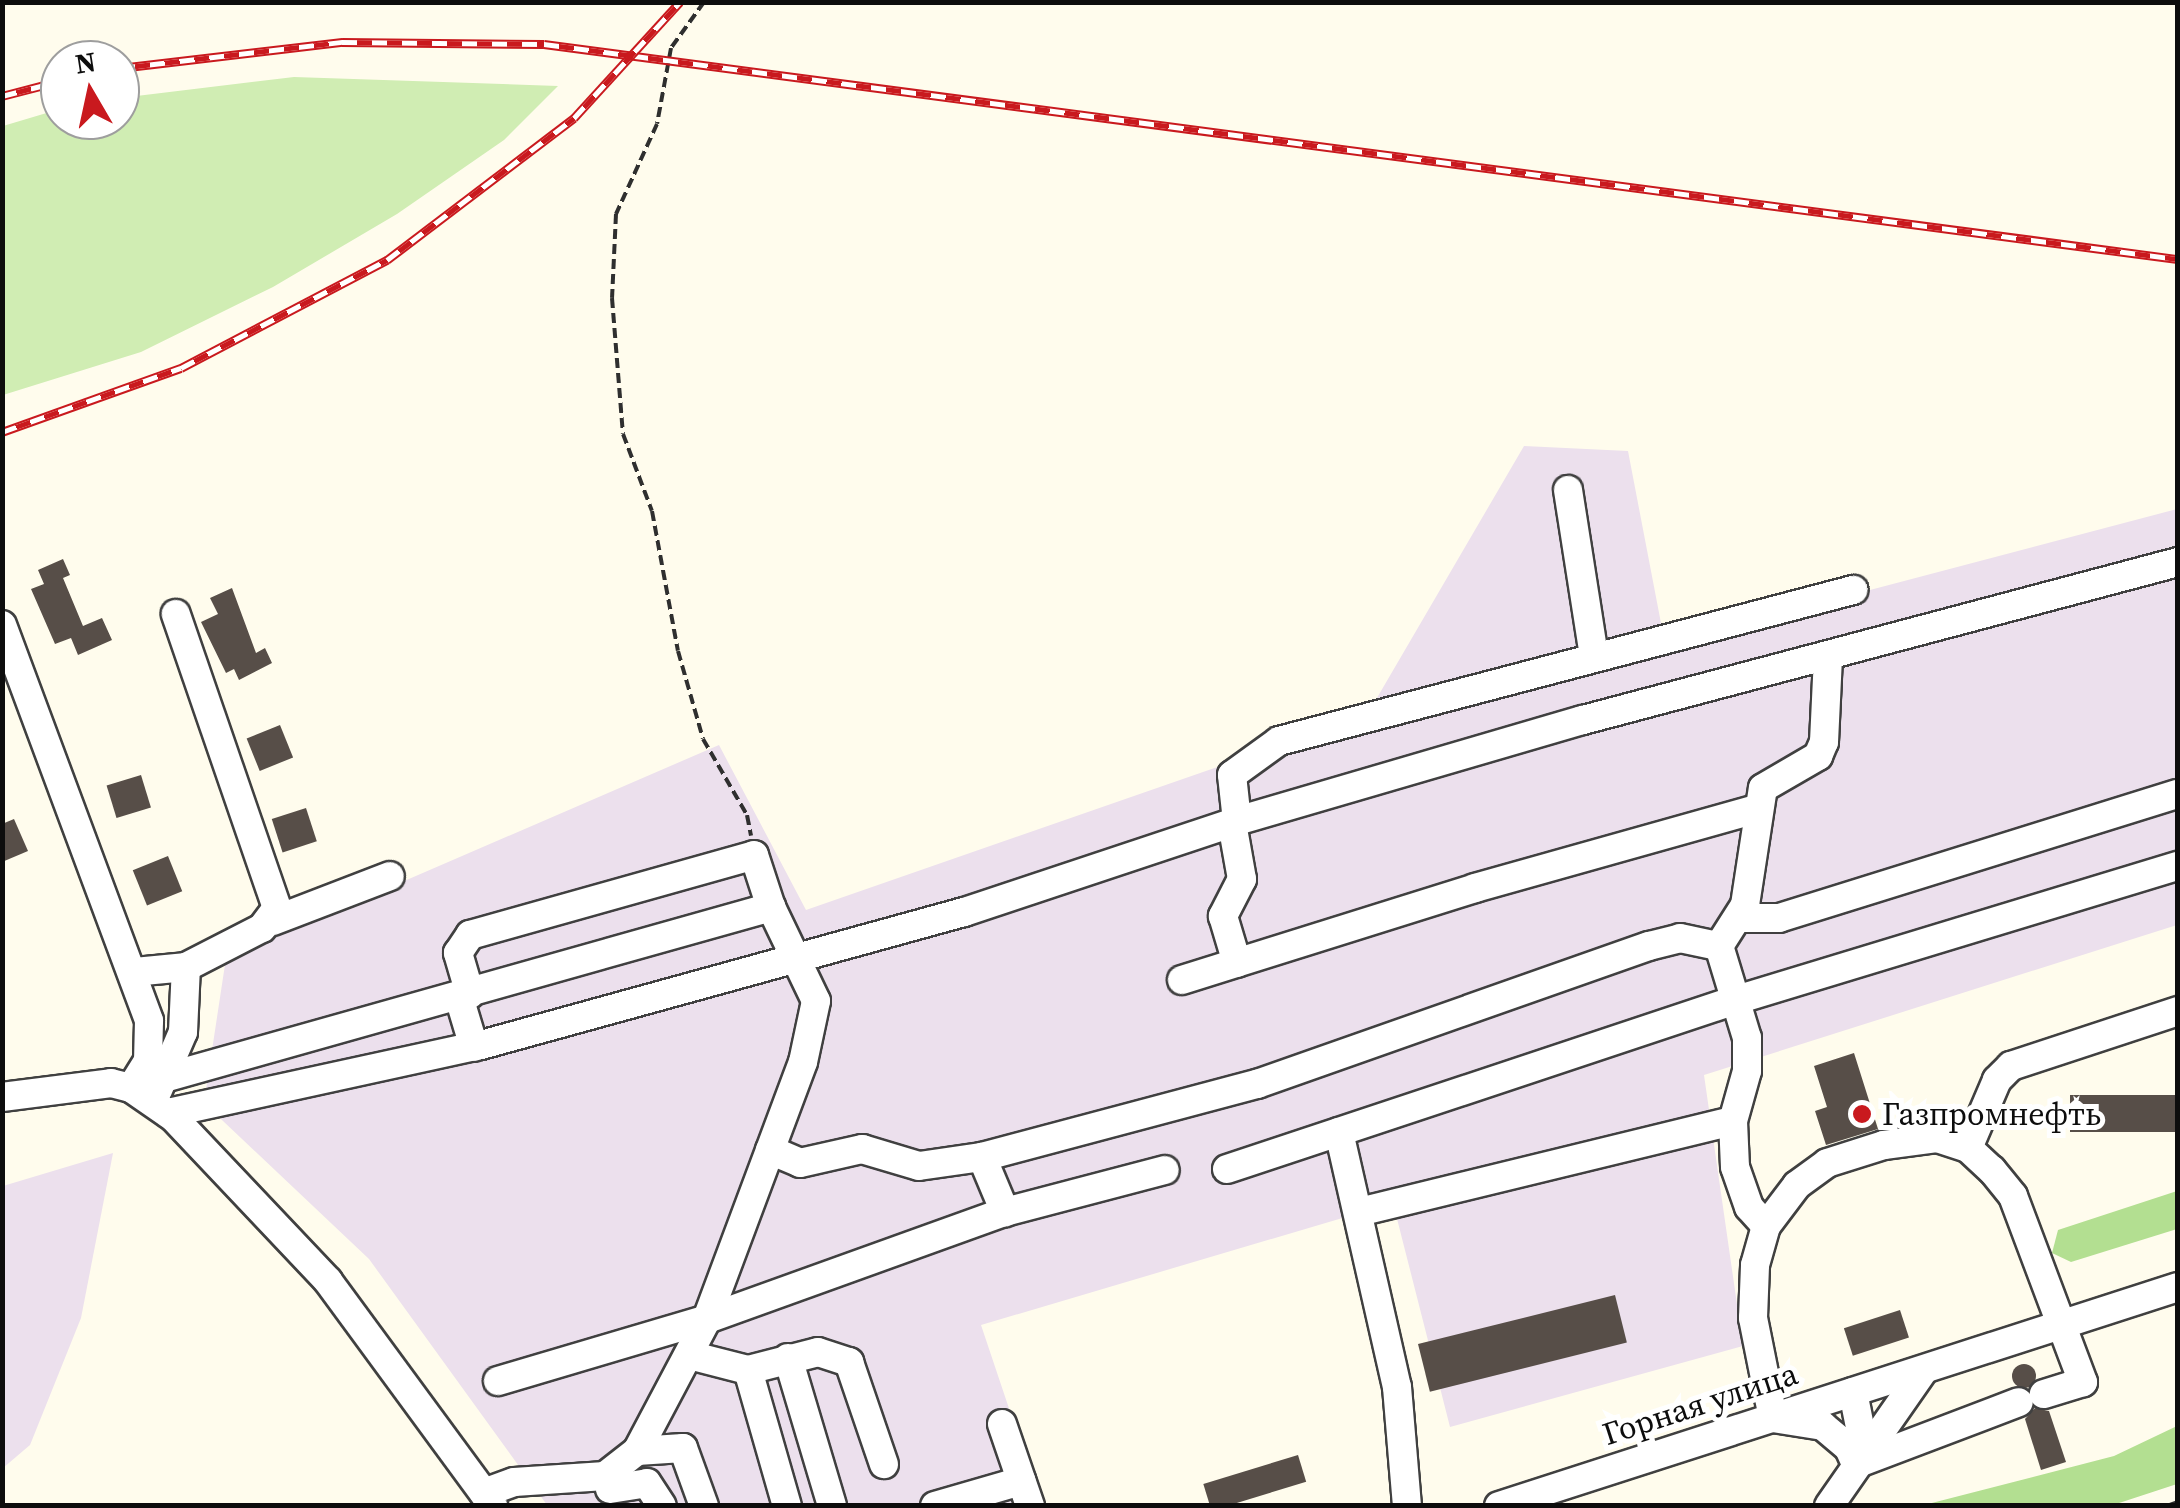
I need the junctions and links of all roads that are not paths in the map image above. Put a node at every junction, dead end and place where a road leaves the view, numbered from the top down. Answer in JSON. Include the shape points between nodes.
{"nodes":[{"id":1,"x":1568,"y":490,"type":"dead end"},
{"id":2,"x":2178,"y":562,"type":"edge"},
{"id":3,"x":1853,"y":590,"type":"dead end"},
{"id":4,"x":176,"y":614,"type":"dead end"},
{"id":5,"x":2,"y":625,"type":"edge"},
{"id":6,"x":1594,"y":656,"type":"junction"},
{"id":7,"x":1828,"y":658,"type":"junction"},
{"id":8,"x":2178,"y":794,"type":"edge"},
{"id":9,"x":1756,"y":809,"type":"junction"},
{"id":10,"x":1235,"y":822,"type":"junction"},
{"id":11,"x":2178,"y":866,"type":"edge"},
{"id":12,"x":390,"y":876,"type":"dead end"},
{"id":13,"x":771,"y":907,"type":"junction"},
{"id":14,"x":1740,"y":918,"type":"junction"},
{"id":15,"x":273,"y":921,"type":"junction"},
{"id":16,"x":1719,"y":946,"type":"junction"},
{"id":17,"x":798,"y":956,"type":"junction"},
{"id":18,"x":1237,"y":963,"type":"junction"},
{"id":19,"x":186,"y":967,"type":"junction"},
{"id":20,"x":133,"y":972,"type":"junction"},
{"id":21,"x":1182,"y":980,"type":"dead end"},
{"id":22,"x":464,"y":995,"type":"junction"},
{"id":23,"x":1736,"y":1000,"type":"junction"},
{"id":24,"x":2178,"y":1011,"type":"edge"},
{"id":25,"x":474,"y":1046,"type":"junction"},
{"id":26,"x":154,"y":1095,"type":"junction"},
{"id":27,"x":2,"y":1097,"type":"edge"},
{"id":28,"x":1733,"y":1121,"type":"junction"},
{"id":29,"x":1339,"y":1132,"type":"junction"},
{"id":30,"x":1968,"y":1148,"type":"junction"},
{"id":31,"x":770,"y":1150,"type":"junction"},
{"id":32,"x":982,"y":1158,"type":"junction"},
{"id":33,"x":1227,"y":1169,"type":"dead end"},
{"id":34,"x":1165,"y":1170,"type":"dead end"},
{"id":35,"x":1006,"y":1212,"type":"junction"},
{"id":36,"x":1359,"y":1212,"type":"junction"},
{"id":37,"x":1766,"y":1226,"type":"junction"},
{"id":38,"x":2178,"y":1287,"type":"edge"},
{"id":39,"x":706,"y":1319,"type":"junction"},
{"id":40,"x":2062,"y":1326,"type":"junction"},
{"id":41,"x":690,"y":1355,"type":"junction"},
{"id":42,"x":788,"y":1358,"type":"junction"},
{"id":43,"x":748,"y":1370,"type":"junction"},
{"id":44,"x":1924,"y":1370,"type":"junction"},
{"id":45,"x":498,"y":1380,"type":"dead end"},
{"id":46,"x":1853,"y":1392,"type":"junction"},
{"id":47,"x":1773,"y":1418,"type":"junction"},
{"id":48,"x":1002,"y":1424,"type":"dead end"},
{"id":49,"x":637,"y":1451,"type":"junction"},
{"id":50,"x":884,"y":1464,"type":"dead end"},
{"id":51,"x":1856,"y":1464,"type":"junction"},
{"id":52,"x":611,"y":1490,"type":"edge"},
{"id":53,"x":1026,"y":1493,"type":"edge"},
{"id":54,"x":488,"y":1499,"type":"edge"},
{"id":55,"x":662,"y":1506,"type":"edge"},
{"id":56,"x":704,"y":1506,"type":"edge"},
{"id":57,"x":787,"y":1506,"type":"edge"},
{"id":58,"x":832,"y":1506,"type":"edge"},
{"id":59,"x":936,"y":1506,"type":"edge"},
{"id":60,"x":1407,"y":1506,"type":"edge"},
{"id":61,"x":1498,"y":1506,"type":"edge"},
{"id":62,"x":1828,"y":1506,"type":"edge"}],
"edges":[{"from":1,"to":6,"type":"street"},
{"from":2,"to":7,"type":"street"},
{"from":3,"to":6,"type":"street"},
{"from":4,"to":15,"type":"street","via":[[275,897]]},
{"from":5,"to":20,"type":"street"},
{"from":6,"to":10,"type":"street","via":[[1279,741],[1232,775]]},
{"from":7,"to":9,"type":"street","via":[[1818,756],[1763,788]]},
{"from":7,"to":10,"type":"street","via":[[1583,720]]},
{"from":8,"to":14,"type":"street","via":[[1779,918]]},
{"from":9,"to":14,"type":"street"},
{"from":9,"to":18,"type":"street"},
{"from":10,"to":17,"type":"street","via":[[1063,881]]},
{"from":10,"to":18,"type":"street","via":[[1242,879],[1223,916]]},
{"from":11,"to":23,"type":"street"},
{"from":12,"to":15,"type":"street"},
{"from":13,"to":17,"type":"street"},
{"from":13,"to":22,"type":"street"},
{"from":13,"to":22,"type":"street","via":[[754,856],[470,935],[458,953]]},
{"from":14,"to":16,"type":"street"},
{"from":15,"to":19,"type":"street"},
{"from":16,"to":23,"type":"street"},
{"from":16,"to":32,"type":"street","via":[[1680,938],[1649,946],[1257,1084]]},
{"from":17,"to":25,"type":"street"},
{"from":17,"to":31,"type":"street","via":[[816,1001]]},
{"from":18,"to":21,"type":"street"},
{"from":19,"to":20,"type":"street"},
{"from":19,"to":26,"type":"street","via":[[183,1032]]},
{"from":20,"to":26,"type":"street","via":[[151,1042]]},
{"from":22,"to":25,"type":"street"},
{"from":22,"to":26,"type":"street"},
{"from":23,"to":28,"type":"street","via":[[1748,1055]]},
{"from":23,"to":29,"type":"street"},
{"from":24,"to":30,"type":"street","via":[[2010,1066],[1997,1080]]},
{"from":25,"to":26,"type":"street"},
{"from":26,"to":27,"type":"street","via":[[88,1082]]},
{"from":26,"to":54,"type":"street","via":[[328,1281]]},
{"from":28,"to":36,"type":"street"},
{"from":28,"to":37,"type":"street","via":[[1740,1188]]},
{"from":29,"to":33,"type":"street"},
{"from":29,"to":36,"type":"street"},
{"from":30,"to":37,"type":"street","via":[[1925,1139],[1827,1163],[1797,1185]]},
{"from":30,"to":40,"type":"street","via":[[2013,1196]]},
{"from":31,"to":32,"type":"street","via":[[800,1162],[862,1149],[920,1166]]},
{"from":31,"to":39,"type":"street"},
{"from":32,"to":35,"type":"street"},
{"from":34,"to":35,"type":"street"},
{"from":35,"to":39,"type":"street"},
{"from":36,"to":60,"type":"street","via":[[1397,1387]]},
{"from":37,"to":47,"type":"street","via":[[1755,1264],[1753,1318]]},
{"from":38,"to":40,"type":"street","name":"Горная улица"},
{"from":39,"to":41,"type":"street"},
{"from":39,"to":45,"type":"street"},
{"from":40,"to":44,"type":"street","name":"Горная улица"},
{"from":40,"to":51,"type":"street","via":[[2083,1382]]},
{"from":41,"to":43,"type":"street"},
{"from":41,"to":49,"type":"street"},
{"from":42,"to":43,"type":"street"},
{"from":42,"to":50,"type":"street","via":[[818,1352],[848,1362]]},
{"from":42,"to":58,"type":"street"},
{"from":43,"to":57,"type":"street"},
{"from":44,"to":46,"type":"street","name":"Горная улица"},
{"from":44,"to":51,"type":"street"},
{"from":46,"to":47,"type":"street","name":"Горная улица"},
{"from":46,"to":51,"type":"street","via":[[1860,1432]]},
{"from":47,"to":51,"type":"street","via":[[1823,1426],[1849,1448]]},
{"from":47,"to":61,"type":"street","name":"Горная улица"},
{"from":48,"to":53,"type":"street"},
{"from":49,"to":52,"type":"street"},
{"from":49,"to":56,"type":"street","via":[[684,1448]]},
{"from":51,"to":62,"type":"street"},
{"from":52,"to":54,"type":"street","via":[[514,1482]]},
{"from":52,"to":55,"type":"street","via":[[647,1483]]},
{"from":53,"to":59,"type":"street"}]}
